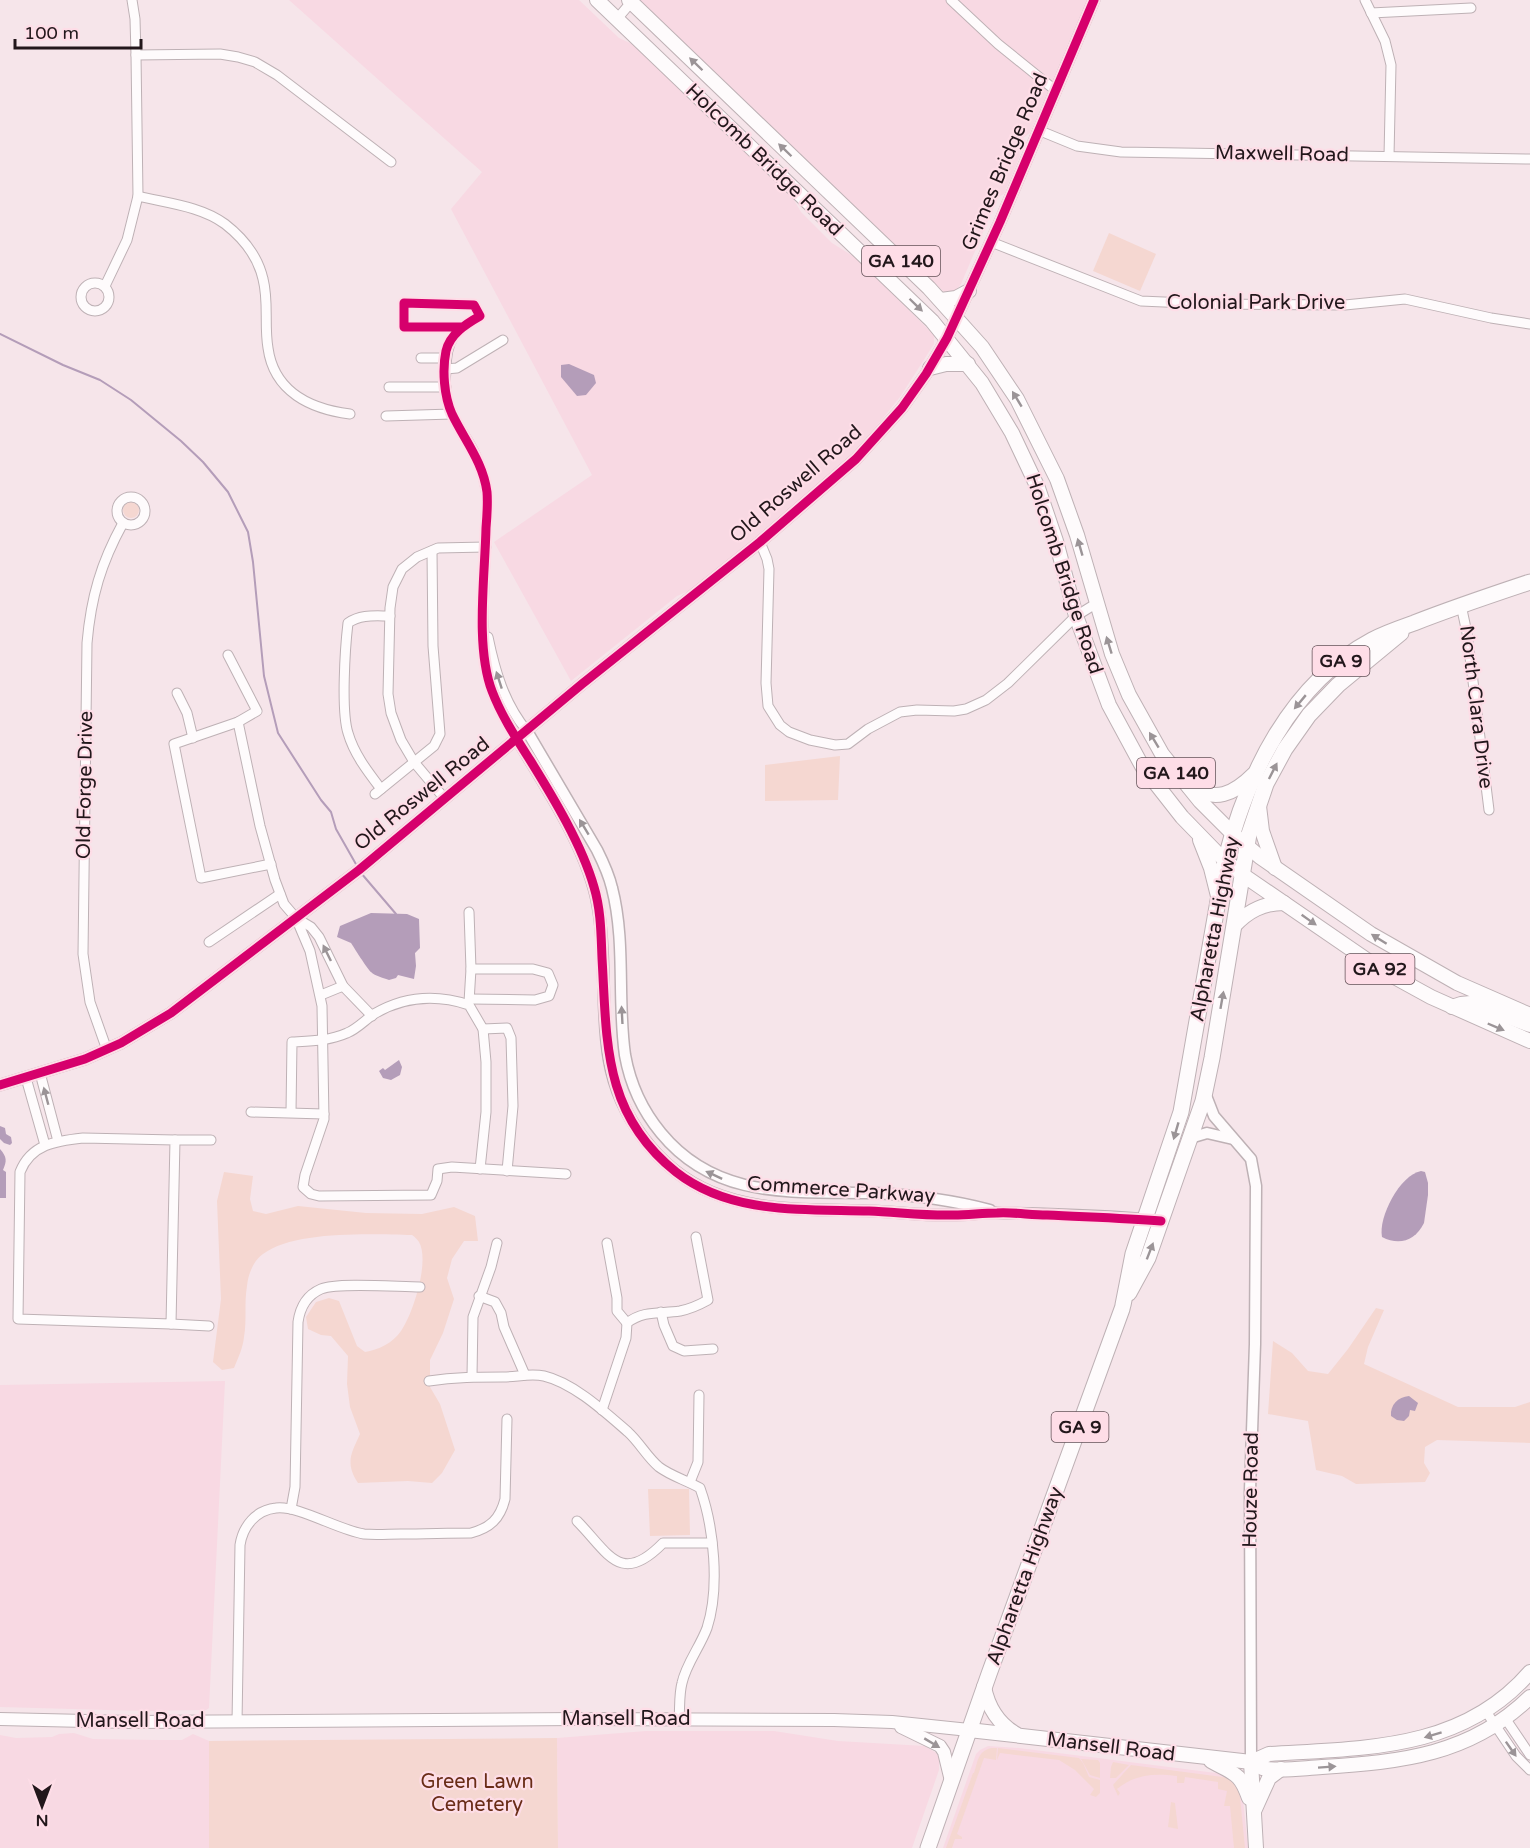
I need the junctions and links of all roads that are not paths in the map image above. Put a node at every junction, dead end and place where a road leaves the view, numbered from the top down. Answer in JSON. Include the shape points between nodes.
{"nodes":[{"id":1,"x":132,"y":0,"type":"edge"},
{"id":2,"x":597,"y":0,"type":"edge"},
{"id":3,"x":951,"y":0,"type":"edge"},
{"id":4,"x":1094,"y":0,"type":"edge"},
{"id":5,"x":1365,"y":0,"type":"edge"},
{"id":6,"x":631,"y":1,"type":"edge"},
{"id":7,"x":1471,"y":8,"type":"dead end"},
{"id":8,"x":1371,"y":13,"type":"junction"},
{"id":9,"x":617,"y":19,"type":"junction"},
{"id":10,"x":136,"y":55,"type":"junction"},
{"id":11,"x":1055,"y":90,"type":"junction"},
{"id":12,"x":1038,"y":130,"type":"junction"},
{"id":13,"x":1389,"y":156,"type":"junction"},
{"id":14,"x":1530,"y":159,"type":"edge"},
{"id":15,"x":391,"y":162,"type":"dead end"},
{"id":16,"x":138,"y":196,"type":"junction"},
{"id":17,"x":991,"y":242,"type":"junction"},
{"id":18,"x":105,"y":286,"type":"dead end"},
{"id":19,"x":969,"y":291,"type":"junction"},
{"id":20,"x":941,"y":300,"type":"junction"},
{"id":21,"x":958,"y":317,"type":"junction"},
{"id":22,"x":1530,"y":324,"type":"edge"},
{"id":23,"x":462,"y":327,"type":"junction"},
{"id":24,"x":947,"y":338,"type":"junction"},
{"id":25,"x":503,"y":340,"type":"dead end"},
{"id":26,"x":421,"y":358,"type":"dead end"},
{"id":27,"x":446,"y":358,"type":"junction"},
{"id":28,"x":968,"y":364,"type":"junction"},
{"id":29,"x":930,"y":368,"type":"junction"},
{"id":30,"x":446,"y":369,"type":"junction"},
{"id":31,"x":388,"y":387,"type":"dead end"},
{"id":32,"x":446,"y":387,"type":"junction"},
{"id":33,"x":350,"y":414,"type":"dead end"},
{"id":34,"x":452,"y":414,"type":"junction"},
{"id":35,"x":386,"y":416,"type":"dead end"},
{"id":36,"x":123,"y":523,"type":"dead end"},
{"id":37,"x":760,"y":542,"type":"junction"},
{"id":38,"x":486,"y":547,"type":"junction"},
{"id":39,"x":432,"y":551,"type":"junction"},
{"id":40,"x":1530,"y":582,"type":"edge"},
{"id":41,"x":1097,"y":603,"type":"junction"},
{"id":42,"x":1461,"y":604,"type":"junction"},
{"id":43,"x":483,"y":614,"type":"junction"},
{"id":44,"x":390,"y":616,"type":"junction"},
{"id":45,"x":1076,"y":616,"type":"junction"},
{"id":46,"x":1416,"y":622,"type":"junction"},
{"id":47,"x":1358,"y":648,"type":"junction"},
{"id":48,"x":228,"y":655,"type":"dead end"},
{"id":49,"x":1350,"y":674,"type":"junction"},
{"id":50,"x":177,"y":693,"type":"dead end"},
{"id":51,"x":238,"y":722,"type":"junction"},
{"id":52,"x":527,"y":731,"type":"junction"},
{"id":53,"x":193,"y":738,"type":"junction"},
{"id":54,"x":517,"y":739,"type":"junction"},
{"id":55,"x":414,"y":762,"type":"junction"},
{"id":56,"x":1254,"y":774,"type":"junction"},
{"id":57,"x":1186,"y":786,"type":"junction"},
{"id":58,"x":445,"y":799,"type":"junction"},
{"id":59,"x":1259,"y":802,"type":"junction"},
{"id":60,"x":1489,"y":810,"type":"dead end"},
{"id":61,"x":1196,"y":833,"type":"junction"},
{"id":62,"x":1232,"y":833,"type":"junction"},
{"id":63,"x":1247,"y":846,"type":"junction"},
{"id":64,"x":1225,"y":861,"type":"junction"},
{"id":65,"x":271,"y":864,"type":"junction"},
{"id":66,"x":1275,"y":868,"type":"junction"},
{"id":67,"x":1243,"y":875,"type":"junction"},
{"id":68,"x":280,"y":894,"type":"junction"},
{"id":69,"x":1219,"y":899,"type":"junction"},
{"id":70,"x":1284,"y":903,"type":"junction"},
{"id":71,"x":469,"y":912,"type":"dead end"},
{"id":72,"x":296,"y":918,"type":"junction"},
{"id":73,"x":1234,"y":926,"type":"junction"},
{"id":74,"x":209,"y":942,"type":"dead end"},
{"id":75,"x":471,"y":969,"type":"junction"},
{"id":76,"x":343,"y":986,"type":"junction"},
{"id":77,"x":321,"y":995,"type":"junction"},
{"id":78,"x":469,"y":1002,"type":"junction"},
{"id":79,"x":1452,"y":1007,"type":"junction"},
{"id":80,"x":1530,"y":1015,"type":"edge"},
{"id":81,"x":372,"y":1016,"type":"junction"},
{"id":82,"x":1530,"y":1025,"type":"edge"},
{"id":83,"x":483,"y":1029,"type":"junction"},
{"id":84,"x":323,"y":1040,"type":"junction"},
{"id":85,"x":1530,"y":1041,"type":"edge"},
{"id":86,"x":107,"y":1050,"type":"junction"},
{"id":87,"x":40,"y":1073,"type":"junction"},
{"id":88,"x":26,"y":1078,"type":"junction"},
{"id":89,"x":0,"y":1085,"type":"edge"},
{"id":90,"x":1205,"y":1092,"type":"junction"},
{"id":91,"x":251,"y":1112,"type":"dead end"},
{"id":92,"x":291,"y":1112,"type":"junction"},
{"id":93,"x":324,"y":1114,"type":"junction"},
{"id":94,"x":52,"y":1119,"type":"junction"},
{"id":95,"x":39,"y":1123,"type":"junction"},
{"id":96,"x":1190,"y":1138,"type":"junction"},
{"id":97,"x":1233,"y":1139,"type":"junction"},
{"id":98,"x":175,"y":1140,"type":"junction"},
{"id":99,"x":211,"y":1140,"type":"dead end"},
{"id":100,"x":58,"y":1141,"type":"junction"},
{"id":101,"x":45,"y":1145,"type":"junction"},
{"id":102,"x":480,"y":1169,"type":"junction"},
{"id":103,"x":507,"y":1171,"type":"junction"},
{"id":104,"x":566,"y":1174,"type":"dead end"},
{"id":105,"x":999,"y":1213,"type":"junction"},
{"id":106,"x":1153,"y":1221,"type":"junction"},
{"id":107,"x":696,"y":1237,"type":"dead end"},
{"id":108,"x":497,"y":1243,"type":"dead end"},
{"id":109,"x":607,"y":1243,"type":"dead end"},
{"id":110,"x":420,"y":1287,"type":"dead end"},
{"id":111,"x":479,"y":1296,"type":"junction"},
{"id":112,"x":661,"y":1312,"type":"junction"},
{"id":113,"x":627,"y":1323,"type":"junction"},
{"id":114,"x":171,"y":1324,"type":"junction"},
{"id":115,"x":209,"y":1326,"type":"dead end"},
{"id":116,"x":713,"y":1349,"type":"dead end"},
{"id":117,"x":525,"y":1375,"type":"junction"},
{"id":118,"x":472,"y":1376,"type":"junction"},
{"id":119,"x":429,"y":1381,"type":"dead end"},
{"id":120,"x":699,"y":1395,"type":"dead end"},
{"id":121,"x":602,"y":1410,"type":"junction"},
{"id":122,"x":507,"y":1419,"type":"dead end"},
{"id":123,"x":690,"y":1482,"type":"junction"},
{"id":124,"x":291,"y":1509,"type":"junction"},
{"id":125,"x":577,"y":1521,"type":"dead end"},
{"id":126,"x":712,"y":1543,"type":"junction"},
{"id":127,"x":1530,"y":1672,"type":"edge"},
{"id":128,"x":984,"y":1688,"type":"junction"},
{"id":129,"x":1530,"y":1697,"type":"edge"},
{"id":130,"x":1485,"y":1710,"type":"junction"},
{"id":131,"x":0,"y":1719,"type":"edge"},
{"id":132,"x":679,"y":1719,"type":"junction"},
{"id":133,"x":237,"y":1722,"type":"junction"},
{"id":134,"x":892,"y":1722,"type":"junction"},
{"id":135,"x":1500,"y":1722,"type":"junction"},
{"id":136,"x":969,"y":1730,"type":"junction"},
{"id":137,"x":1021,"y":1736,"type":"junction"},
{"id":138,"x":1530,"y":1755,"type":"edge"},
{"id":139,"x":1205,"y":1758,"type":"junction"},
{"id":140,"x":1251,"y":1762,"type":"junction"},
{"id":141,"x":1282,"y":1769,"type":"junction"},
{"id":142,"x":1530,"y":1770,"type":"edge"},
{"id":143,"x":951,"y":1781,"type":"junction"},
{"id":144,"x":1254,"y":1811,"type":"junction"},
{"id":145,"x":928,"y":1848,"type":"edge"},
{"id":146,"x":1256,"y":1848,"type":"edge"}],
"edges":[{"from":1,"to":10,"type":"street"},
{"from":2,"to":9,"type":"main road","name":"Holcomb Bridge Road","number":"GA 140"},
{"from":3,"to":11,"type":"street"},
{"from":4,"to":11,"type":"street","name":"Grimes Bridge Road"},
{"from":5,"to":8,"type":"street"},
{"from":6,"to":9,"type":"street"},
{"from":20,"to":6,"type":"main road","name":"Holcomb Bridge Road","number":"GA 140","one_way":true},
{"from":7,"to":8,"type":"street"},
{"from":8,"to":13,"type":"street","via":[[1385,41],[1391,65]]},
{"from":9,"to":24,"type":"main road","name":"Holcomb Bridge Road","number":"GA 140","one_way":true},
{"from":10,"to":15,"type":"street","via":[[220,54],[255,62]]},
{"from":10,"to":16,"type":"street"},
{"from":11,"to":12,"type":"street","name":"Grimes Bridge Road"},
{"from":12,"to":13,"type":"street","name":"Maxwell Road","via":[[1077,146],[1121,152]]},
{"from":12,"to":17,"type":"street","name":"Grimes Bridge Road"},
{"from":13,"to":14,"type":"street","name":"Maxwell Road"},
{"from":16,"to":18,"type":"street","via":[[127,240]]},
{"from":16,"to":33,"type":"street","via":[[204,213],[239,236],[254,255],[263,278],[268,348],[279,377],[308,404]]},
{"from":17,"to":19,"type":"street","name":"Grimes Bridge Road"},
{"from":17,"to":22,"type":"street","name":"Colonial Park Drive","via":[[1141,301],[1345,305],[1405,299]]},
{"from":19,"to":20,"type":"main road"},
{"from":19,"to":21,"type":"street","name":"Grimes Bridge Road"},
{"from":20,"to":21,"type":"main road","name":"Holcomb Bridge Road","number":"GA 140"},
{"from":21,"to":24,"type":"street","name":"Grimes Bridge Road"},
{"from":41,"to":21,"type":"main road","name":"Holcomb Bridge Road","number":"GA 140","one_way":true,"via":[[1069,508],[1045,451],[999,371]]},
{"from":23,"to":23,"type":"street","via":[[480,316],[474,305],[404,303],[404,327]]},
{"from":23,"to":27,"type":"street","via":[[448,345]]},
{"from":24,"to":28,"type":"main road","name":"Holcomb Bridge Road","number":"GA 140"},
{"from":24,"to":29,"type":"street","name":"Old Roswell Road"},
{"from":25,"to":30,"type":"street","via":[[457,368]]},
{"from":26,"to":27,"type":"street"},
{"from":27,"to":30,"type":"street"},
{"from":28,"to":29,"type":"main road","via":[[948,363]]},
{"from":28,"to":45,"type":"main road","name":"Holcomb Bridge Road","number":"GA 140","via":[[997,407],[1035,480]]},
{"from":29,"to":37,"type":"street","name":"Old Roswell Road","via":[[864,451]]},
{"from":30,"to":32,"type":"street"},
{"from":31,"to":32,"type":"street"},
{"from":32,"to":34,"type":"street"},
{"from":34,"to":35,"type":"street"},
{"from":34,"to":38,"type":"street","via":[[485,479]]},
{"from":36,"to":86,"type":"street","name":"Old Forge Drive","via":[[95,585],[87,643],[83,954],[90,1002]]},
{"from":37,"to":45,"type":"street","via":[[769,569],[768,706],[780,725],[810,740],[842,746],[900,712],[954,711],[976,705],[1003,688]]},
{"from":37,"to":52,"type":"street","name":"Old Roswell Road"},
{"from":38,"to":39,"type":"street"},
{"from":38,"to":43,"type":"street"},
{"from":39,"to":44,"type":"street","via":[[402,569],[393,587]]},
{"from":39,"to":55,"type":"street","via":[[433,646],[440,734],[434,746]]},
{"from":40,"to":42,"type":"highway","name":"Alpharetta Highway","number":"GA 9"},
{"from":41,"to":45,"type":"street"},
{"from":57,"to":41,"type":"main road","name":"Holcomb Bridge Road","number":"GA 140","one_way":true,"via":[[1157,746],[1129,695]]},
{"from":42,"to":46,"type":"highway","name":"Alpharetta Highway","number":"GA 9"},
{"from":42,"to":60,"type":"street","name":"North Clara Drive"},
{"from":52,"to":43,"type":"street","one_way":true,"via":[[502,689]]},
{"from":43,"to":54,"type":"street","via":[[488,679]]},
{"from":44,"to":55,"type":"street","via":[[391,713]]},
{"from":44,"to":55,"type":"street","via":[[370,615],[348,623],[345,716],[355,751],[378,791]]},
{"from":45,"to":61,"type":"main road","name":"Holcomb Bridge Road","number":"GA 140","via":[[1099,683],[1131,747],[1155,784]]},
{"from":46,"to":47,"type":"highway","name":"Alpharetta Highway","number":"GA 9"},
{"from":46,"to":49,"type":"highway","name":"Alpharetta Highway","number":"GA 9"},
{"from":47,"to":49,"type":"highway"},
{"from":47,"to":56,"type":"highway","name":"Alpharetta Highway","number":"GA 9","one_way":true,"via":[[1327,673],[1298,705],[1267,748]]},
{"from":48,"to":51,"type":"street","via":[[257,711]]},
{"from":59,"to":49,"type":"highway","name":"Alpharetta Highway","number":"GA 9","one_way":true,"via":[[1275,766],[1297,732],[1323,699]]},
{"from":50,"to":53,"type":"street"},
{"from":51,"to":53,"type":"street"},
{"from":51,"to":65,"type":"street"},
{"from":52,"to":54,"type":"street","name":"Old Roswell Road"},
{"from":105,"to":52,"type":"street","name":"Commerce Parkway","one_way":true,"via":[[937,1198],[787,1192],[743,1185],[701,1168],[665,1139],[638,1098],[626,1057],[617,916],[606,869]]},
{"from":53,"to":65,"type":"street","via":[[174,744],[201,879]]},
{"from":54,"to":58,"type":"street","name":"Old Roswell Road"},
{"from":54,"to":105,"type":"street","name":"Commerce Parkway","via":[[590,874],[599,909],[612,1074],[631,1120],[665,1162],[708,1191],[770,1207],[953,1215]]},
{"from":55,"to":58,"type":"street"},
{"from":56,"to":57,"type":"main road","via":[[1236,789],[1218,796]]},
{"from":56,"to":62,"type":"highway","name":"Alpharetta Highway","number":"GA 9"},
{"from":57,"to":62,"type":"main road","name":"Holcomb Bridge Road","number":"GA 140"},
{"from":58,"to":72,"type":"street","name":"Old Roswell Road"},
{"from":59,"to":63,"type":"highway","name":"Alpharetta Highway","number":"GA 9"},
{"from":59,"to":66,"type":"main road","via":[[1262,831]]},
{"from":61,"to":64,"type":"main road","name":"Holcomb Bridge Road","number":"GA 92"},
{"from":61,"to":69,"type":"main road","number":"GA 140"},
{"from":62,"to":63,"type":"main road","name":"Holcomb Bridge Road","number":"GA 140"},
{"from":62,"to":64,"type":"highway","name":"Alpharetta Highway","number":"GA 9"},
{"from":63,"to":66,"type":"main road","number":"GA 92"},
{"from":63,"to":67,"type":"highway","name":"Alpharetta Highway","number":"GA 9"},
{"from":64,"to":67,"type":"main road","name":"Holcomb Bridge Road","number":"GA 92"},
{"from":64,"to":69,"type":"highway","name":"Alpharetta Highway","number":"GA 9"},
{"from":65,"to":68,"type":"street"},
{"from":80,"to":66,"type":"main road","number":"GA 92","one_way":true,"via":[[1457,983],[1398,951]]},
{"from":67,"to":70,"type":"main road","number":"GA 92"},
{"from":67,"to":73,"type":"highway","name":"Alpharetta Highway","number":"GA 9"},
{"from":68,"to":72,"type":"street"},
{"from":68,"to":74,"type":"street"},
{"from":69,"to":106,"type":"highway","name":"Alpharetta Highway","number":"GA 9","one_way":true,"via":[[1181,1112]]},
{"from":70,"to":73,"type":"main road","via":[[1257,908]]},
{"from":70,"to":79,"type":"main road","number":"GA 92","one_way":true,"via":[[1386,972]]},
{"from":71,"to":75,"type":"street"},
{"from":76,"to":72,"type":"street","one_way":true,"via":[[319,937]]},
{"from":72,"to":77,"type":"street","via":[[310,951]]},
{"from":72,"to":86,"type":"street","name":"Old Roswell Road","via":[[171,1013]]},
{"from":90,"to":73,"type":"highway","name":"Alpharetta Highway","number":"GA 9","one_way":true},
{"from":75,"to":78,"type":"street"},
{"from":75,"to":78,"type":"street","via":[[533,969],[548,972],[553,985],[549,996],[535,1000]]},
{"from":76,"to":77,"type":"street"},
{"from":76,"to":81,"type":"street"},
{"from":77,"to":84,"type":"street"},
{"from":78,"to":81,"type":"street","via":[[411,999]]},
{"from":78,"to":83,"type":"street"},
{"from":79,"to":82,"type":"main road","via":[[1471,1003]]},
{"from":79,"to":85,"type":"main road","number":"GA 92","one_way":true},
{"from":81,"to":84,"type":"street","via":[[349,1033]]},
{"from":83,"to":102,"type":"street","via":[[486,1112]]},
{"from":83,"to":103,"type":"street","via":[[507,1028],[511,1038],[513,1106]]},
{"from":84,"to":92,"type":"street","via":[[292,1042]]},
{"from":84,"to":93,"type":"street"},
{"from":86,"to":87,"type":"street","name":"Old Roswell Road"},
{"from":87,"to":88,"type":"street","name":"Old Roswell Road"},
{"from":94,"to":87,"type":"street","one_way":true},
{"from":88,"to":89,"type":"street","name":"Old Roswell Road"},
{"from":88,"to":95,"type":"street"},
{"from":90,"to":96,"type":"highway","name":"Alpharetta Highway","number":"GA 9"},
{"from":90,"to":97,"type":"street","name":"Houze Road","via":[[1214,1116]]},
{"from":91,"to":92,"type":"street"},
{"from":92,"to":93,"type":"street"},
{"from":93,"to":102,"type":"street","via":[[303,1187],[311,1194],[431,1195],[438,1169]]},
{"from":94,"to":95,"type":"street"},
{"from":94,"to":100,"type":"street"},
{"from":95,"to":101,"type":"street"},
{"from":96,"to":97,"type":"street","via":[[1207,1132]]},
{"from":96,"to":106,"type":"highway","name":"Alpharetta Highway","number":"GA 9"},
{"from":97,"to":140,"type":"street","name":"Houze Road","via":[[1251,1160],[1257,1202],[1250,1490]]},
{"from":98,"to":99,"type":"street"},
{"from":98,"to":100,"type":"street"},
{"from":98,"to":114,"type":"street"},
{"from":100,"to":101,"type":"street"},
{"from":101,"to":114,"type":"street","via":[[24,1161],[20,1172],[18,1320]]},
{"from":102,"to":103,"type":"street"},
{"from":103,"to":104,"type":"street"},
{"from":105,"to":106,"type":"street","name":"Commerce Parkway"},
{"from":106,"to":128,"type":"highway","name":"Alpharetta Highway","number":"GA 9","via":[[1142,1271],[1122,1307]]},
{"from":107,"to":112,"type":"street","via":[[708,1300],[680,1311]]},
{"from":108,"to":111,"type":"street"},
{"from":109,"to":113,"type":"street","via":[[617,1311]]},
{"from":110,"to":124,"type":"street","via":[[330,1287],[314,1294],[303,1305],[298,1322],[295,1487]]},
{"from":111,"to":117,"type":"street","via":[[495,1302]]},
{"from":111,"to":118,"type":"street","via":[[472,1323]]},
{"from":112,"to":113,"type":"street","via":[[650,1312]]},
{"from":112,"to":116,"type":"street","via":[[673,1346],[684,1352]]},
{"from":113,"to":121,"type":"street","via":[[626,1338]]},
{"from":114,"to":115,"type":"street"},
{"from":117,"to":118,"type":"street"},
{"from":117,"to":121,"type":"street","via":[[556,1380]]},
{"from":118,"to":119,"type":"street"},
{"from":120,"to":123,"type":"street","via":[[698,1462]]},
{"from":121,"to":123,"type":"street","via":[[640,1443],[658,1466]]},
{"from":122,"to":124,"type":"street","via":[[505,1499],[502,1511],[484,1530],[367,1534]]},
{"from":123,"to":126,"type":"street","via":[[700,1488]]},
{"from":124,"to":133,"type":"street","via":[[275,1508],[260,1513],[249,1522],[242,1537]]},
{"from":125,"to":126,"type":"street","via":[[610,1558],[628,1564],[640,1562],[663,1543]]},
{"from":126,"to":132,"type":"street","via":[[711,1612],[704,1637],[682,1680]]},
{"from":127,"to":130,"type":"main road","name":"Mansell Road"},
{"from":128,"to":136,"type":"highway","name":"Alpharetta Highway","number":"GA 9"},
{"from":128,"to":137,"type":"main road","via":[[999,1720]]},
{"from":129,"to":135,"type":"main road","name":"Mansell Road"},
{"from":130,"to":135,"type":"street"},
{"from":130,"to":140,"type":"main road","name":"Mansell Road","one_way":true,"via":[[1450,1729],[1408,1742],[1269,1754]]},
{"from":131,"to":133,"type":"main road","name":"Mansell Road"},
{"from":132,"to":133,"type":"main road","name":"Mansell Road"},
{"from":132,"to":134,"type":"main road","name":"Mansell Road"},
{"from":134,"to":136,"type":"main road","name":"Mansell Road"},
{"from":134,"to":143,"type":"main road","one_way":true,"via":[[940,1746]]},
{"from":135,"to":138,"type":"street"},
{"from":141,"to":135,"type":"main road","name":"Mansell Road","one_way":true,"via":[[1408,1759],[1447,1749]]},
{"from":135,"to":142,"type":"street","one_way":true,"via":[[1516,1756]]},
{"from":136,"to":137,"type":"main road","name":"Mansell Road"},
{"from":136,"to":143,"type":"highway","name":"Alpharetta Highway","number":"GA 9"},
{"from":137,"to":139,"type":"main road","name":"Mansell Road"},
{"from":139,"to":140,"type":"main road","name":"Mansell Road"},
{"from":139,"to":144,"type":"main road","via":[[1239,1776]]},
{"from":140,"to":141,"type":"main road","name":"Mansell Road","via":[[1265,1769]]},
{"from":140,"to":144,"type":"main road","name":"Houze Road"},
{"from":141,"to":144,"type":"main road","via":[[1269,1778]]},
{"from":143,"to":145,"type":"highway","name":"Alpharetta Highway","number":"GA 9"},
{"from":144,"to":146,"type":"main road","name":"Houze Road"}]}
